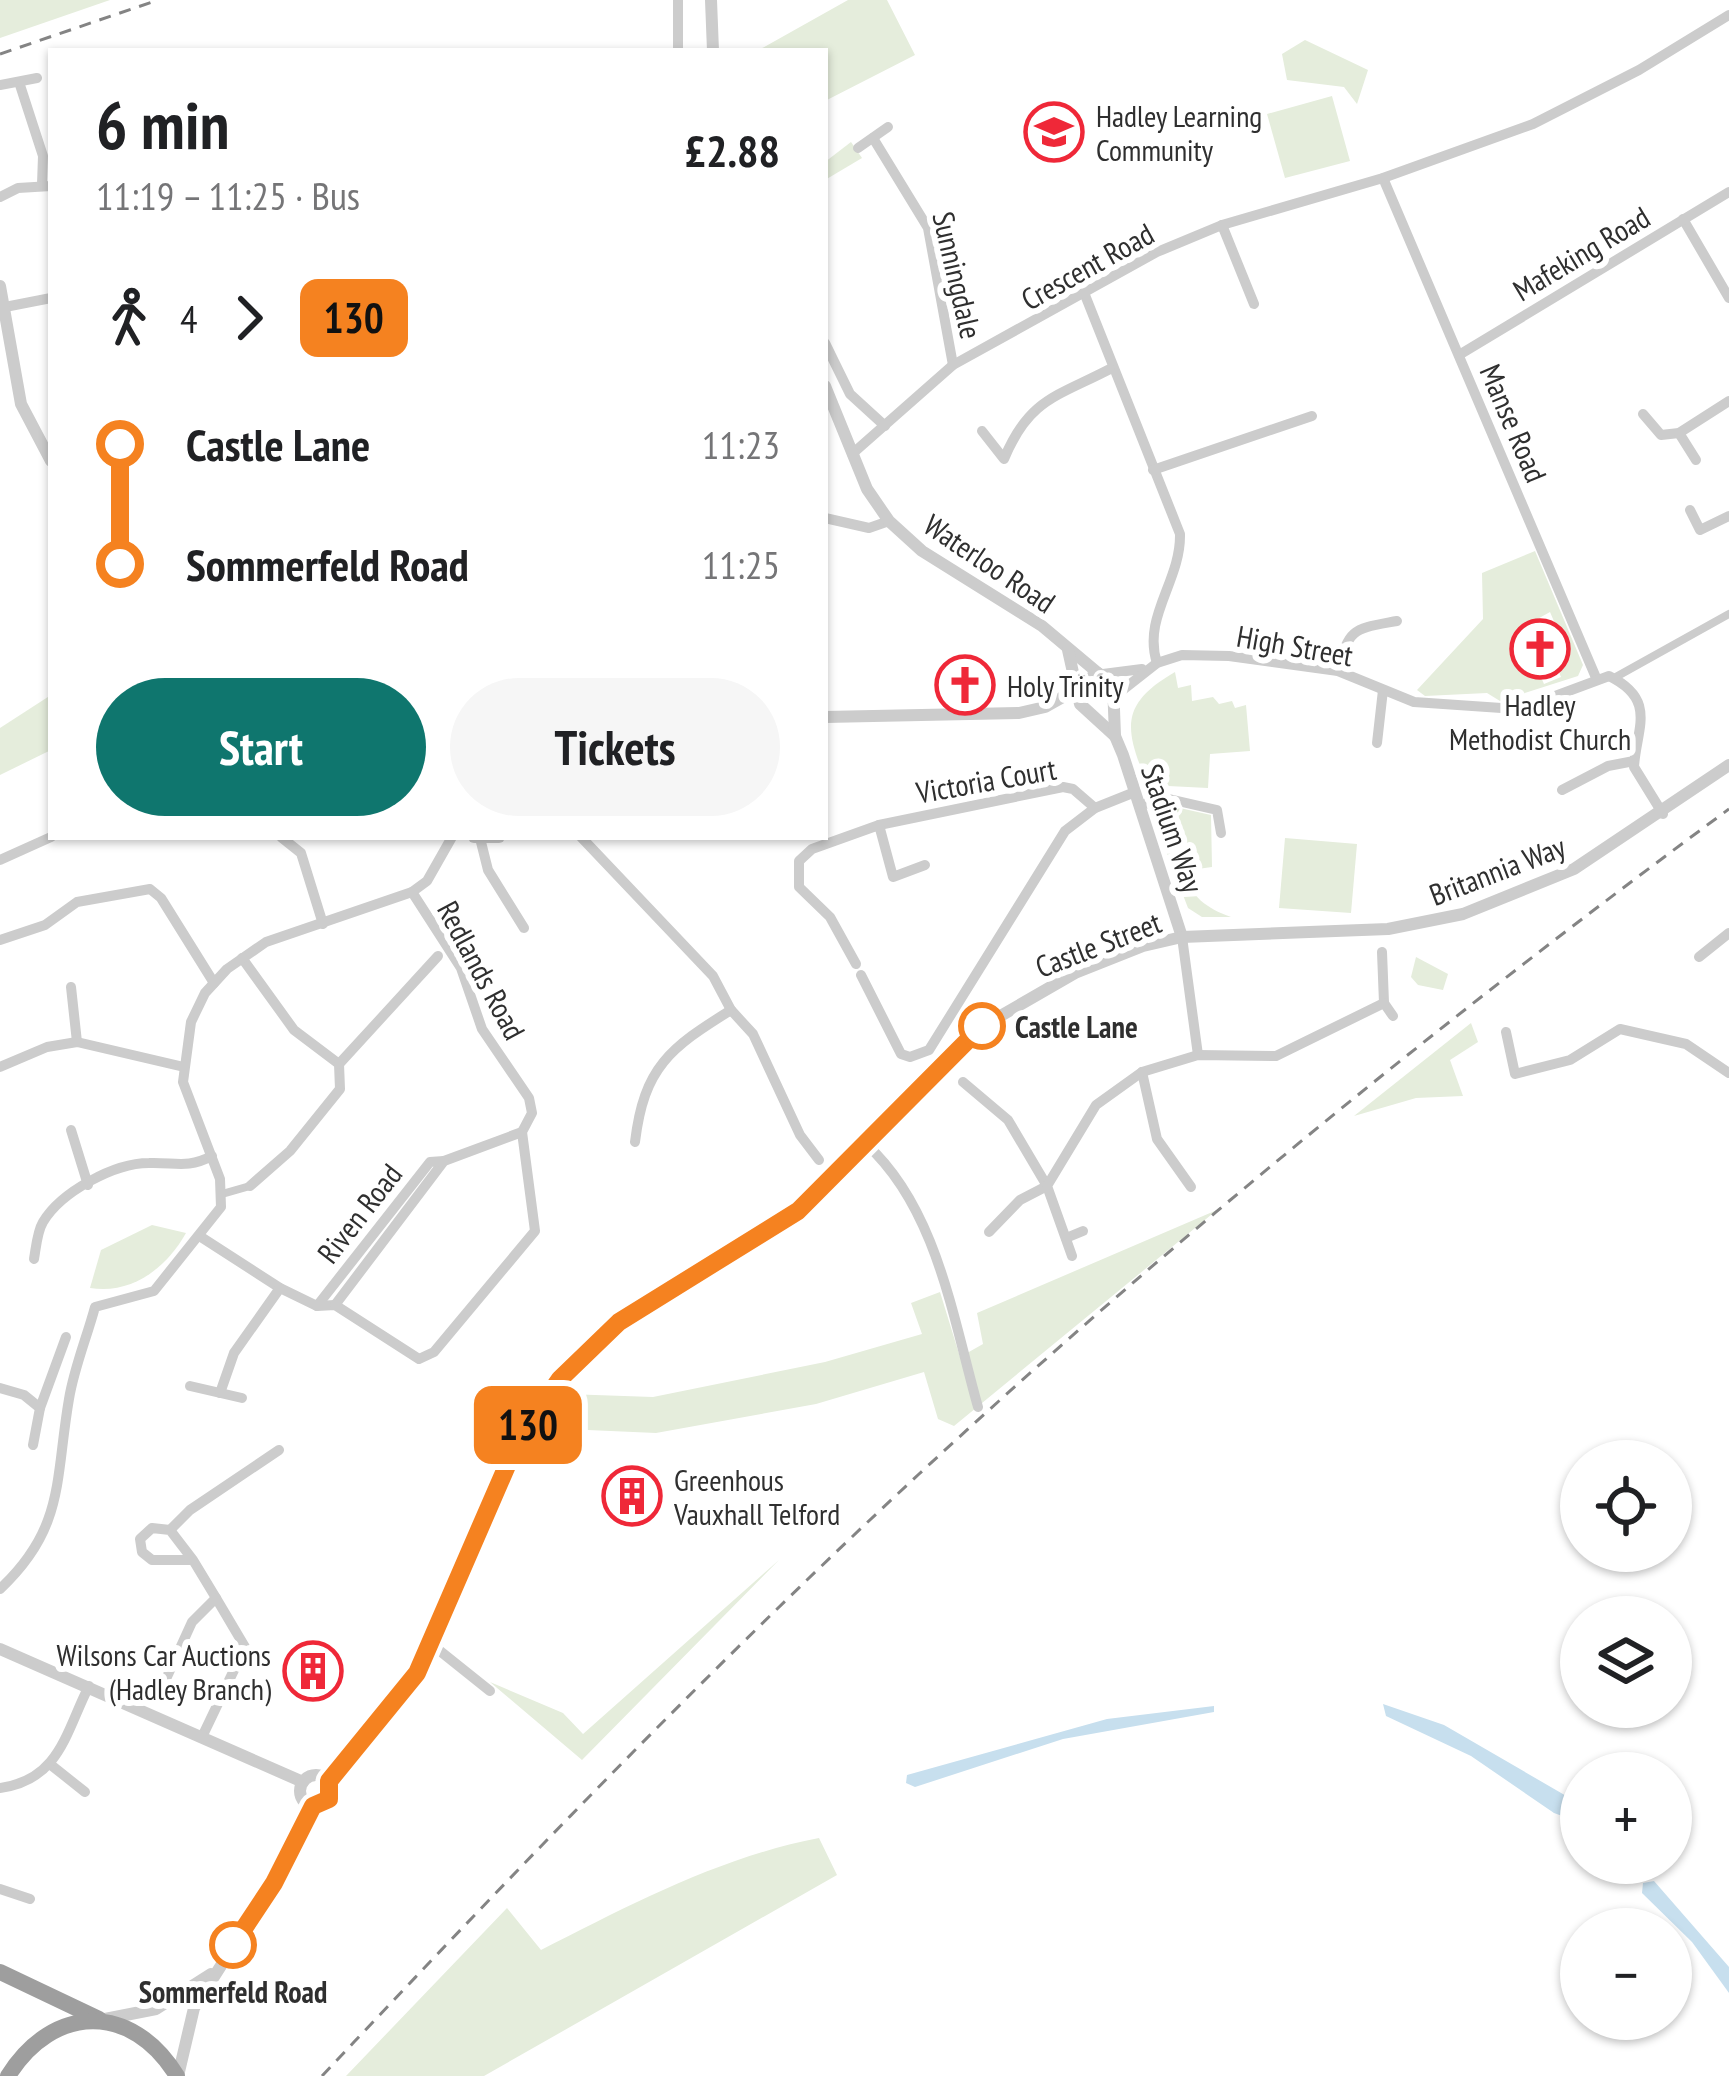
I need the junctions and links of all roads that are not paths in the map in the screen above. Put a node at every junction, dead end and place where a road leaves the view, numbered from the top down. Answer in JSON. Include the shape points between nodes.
{"nodes":[{"id":1,"x":678,"y":0,"type":"edge"},
{"id":2,"x":711,"y":0,"type":"edge"},
{"id":3,"x":1729,"y":15,"type":"edge"},
{"id":4,"x":678,"y":48,"type":"edge"},
{"id":5,"x":713,"y":48,"type":"edge"},
{"id":6,"x":38,"y":78,"type":"dead end"},
{"id":7,"x":20,"y":82,"type":"junction"},
{"id":8,"x":0,"y":85,"type":"edge"},
{"id":9,"x":888,"y":127,"type":"dead end"},
{"id":10,"x":873,"y":138,"type":"junction"},
{"id":11,"x":858,"y":148,"type":"dead end"},
{"id":12,"x":1382,"y":181,"type":"junction"},
{"id":13,"x":46,"y":185,"type":"edge"},
{"id":14,"x":1729,"y":191,"type":"edge"},
{"id":15,"x":0,"y":197,"type":"edge"},
{"id":16,"x":1683,"y":219,"type":"junction"},
{"id":17,"x":1222,"y":225,"type":"junction"},
{"id":18,"x":0,"y":286,"type":"edge"},
{"id":19,"x":1085,"y":295,"type":"junction"},
{"id":20,"x":1729,"y":298,"type":"edge"},
{"id":21,"x":48,"y":299,"type":"edge"},
{"id":22,"x":1254,"y":304,"type":"dead end"},
{"id":23,"x":5,"y":307,"type":"junction"},
{"id":24,"x":828,"y":349,"type":"edge"},
{"id":25,"x":1459,"y":355,"type":"junction"},
{"id":26,"x":953,"y":365,"type":"junction"},
{"id":27,"x":1110,"y":369,"type":"junction"},
{"id":28,"x":828,"y":394,"type":"edge"},
{"id":29,"x":1729,"y":401,"type":"edge"},
{"id":30,"x":1643,"y":414,"type":"dead end"},
{"id":31,"x":1312,"y":416,"type":"dead end"},
{"id":32,"x":885,"y":426,"type":"junction"},
{"id":33,"x":982,"y":431,"type":"dead end"},
{"id":34,"x":1679,"y":433,"type":"junction"},
{"id":35,"x":852,"y":454,"type":"junction"},
{"id":36,"x":48,"y":455,"type":"edge"},
{"id":37,"x":1696,"y":460,"type":"dead end"},
{"id":38,"x":1153,"y":470,"type":"junction"},
{"id":39,"x":1690,"y":510,"type":"dead end"},
{"id":40,"x":1729,"y":517,"type":"edge"},
{"id":41,"x":828,"y":519,"type":"edge"},
{"id":42,"x":889,"y":521,"type":"junction"},
{"id":43,"x":1729,"y":614,"type":"edge"},
{"id":44,"x":1397,"y":621,"type":"dead end"},
{"id":45,"x":1068,"y":648,"type":"junction"},
{"id":46,"x":1151,"y":666,"type":"junction"},
{"id":47,"x":1337,"y":670,"type":"junction"},
{"id":48,"x":1101,"y":674,"type":"junction"},
{"id":49,"x":1614,"y":678,"type":"junction"},
{"id":50,"x":1597,"y":680,"type":"junction"},
{"id":51,"x":1077,"y":688,"type":"junction"},
{"id":52,"x":1383,"y":690,"type":"junction"},
{"id":53,"x":1114,"y":698,"type":"junction"},
{"id":54,"x":1093,"y":711,"type":"junction"},
{"id":55,"x":828,"y":717,"type":"edge"},
{"id":56,"x":1115,"y":736,"type":"junction"},
{"id":57,"x":1376,"y":743,"type":"dead end"},
{"id":58,"x":1634,"y":761,"type":"junction"},
{"id":59,"x":1729,"y":765,"type":"edge"},
{"id":60,"x":1562,"y":790,"type":"dead end"},
{"id":61,"x":1137,"y":798,"type":"junction"},
{"id":62,"x":1235,"y":805,"type":"dead end"},
{"id":63,"x":1095,"y":808,"type":"junction"},
{"id":64,"x":1221,"y":814,"type":"junction"},
{"id":65,"x":1663,"y":814,"type":"junction"},
{"id":66,"x":879,"y":825,"type":"junction"},
{"id":67,"x":1221,"y":832,"type":"dead end"},
{"id":68,"x":48,"y":838,"type":"edge"},
{"id":69,"x":285,"y":840,"type":"edge"},
{"id":70,"x":450,"y":840,"type":"edge"},
{"id":71,"x":478,"y":840,"type":"edge"},
{"id":72,"x":584,"y":840,"type":"edge"},
{"id":73,"x":0,"y":860,"type":"edge"},
{"id":74,"x":925,"y":865,"type":"dead end"},
{"id":75,"x":412,"y":892,"type":"junction"},
{"id":76,"x":323,"y":924,"type":"junction"},
{"id":77,"x":524,"y":928,"type":"dead end"},
{"id":78,"x":1729,"y":933,"type":"edge"},
{"id":79,"x":1182,"y":938,"type":"junction"},
{"id":80,"x":0,"y":940,"type":"edge"},
{"id":81,"x":1382,"y":952,"type":"dead end"},
{"id":82,"x":444,"y":953,"type":"junction"},
{"id":83,"x":1699,"y":957,"type":"dead end"},
{"id":84,"x":242,"y":958,"type":"junction"},
{"id":85,"x":859,"y":969,"type":"joint"},
{"id":86,"x":214,"y":983,"type":"junction"},
{"id":87,"x":71,"y":987,"type":"dead end"},
{"id":88,"x":1384,"y":1003,"type":"junction"},
{"id":89,"x":730,"y":1010,"type":"junction"},
{"id":90,"x":1393,"y":1016,"type":"dead end"},
{"id":91,"x":1506,"y":1032,"type":"dead end"},
{"id":92,"x":77,"y":1042,"type":"junction"},
{"id":93,"x":1198,"y":1055,"type":"junction"},
{"id":94,"x":334,"y":1061,"type":"junction"},
{"id":95,"x":0,"y":1067,"type":"edge"},
{"id":96,"x":184,"y":1067,"type":"junction"},
{"id":97,"x":1142,"y":1072,"type":"junction"},
{"id":98,"x":1729,"y":1073,"type":"edge"},
{"id":99,"x":963,"y":1082,"type":"dead end"},
{"id":100,"x":71,"y":1130,"type":"dead end"},
{"id":101,"x":522,"y":1132,"type":"junction"},
{"id":102,"x":635,"y":1142,"type":"dead end"},
{"id":103,"x":866,"y":1144,"type":"junction"},
{"id":104,"x":212,"y":1156,"type":"junction"},
{"id":105,"x":818,"y":1160,"type":"dead end"},
{"id":106,"x":444,"y":1161,"type":"junction"},
{"id":107,"x":88,"y":1185,"type":"junction"},
{"id":108,"x":250,"y":1186,"type":"joint"},
{"id":109,"x":1047,"y":1186,"type":"junction"},
{"id":110,"x":1191,"y":1187,"type":"dead end"},
{"id":111,"x":222,"y":1194,"type":"junction"},
{"id":112,"x":1083,"y":1231,"type":"dead end"},
{"id":113,"x":988,"y":1232,"type":"dead end"},
{"id":114,"x":201,"y":1237,"type":"junction"},
{"id":115,"x":1066,"y":1238,"type":"junction"},
{"id":116,"x":1072,"y":1256,"type":"dead end"},
{"id":117,"x":34,"y":1259,"type":"dead end"},
{"id":118,"x":280,"y":1288,"type":"junction"},
{"id":119,"x":335,"y":1305,"type":"junction"},
{"id":120,"x":317,"y":1306,"type":"junction"},
{"id":121,"x":66,"y":1337,"type":"dead end"},
{"id":122,"x":190,"y":1386,"type":"dead end"},
{"id":123,"x":0,"y":1388,"type":"edge"},
{"id":124,"x":220,"y":1393,"type":"junction"},
{"id":125,"x":242,"y":1398,"type":"dead end"},
{"id":126,"x":978,"y":1406,"type":"dead end"},
{"id":127,"x":40,"y":1408,"type":"junction"},
{"id":128,"x":33,"y":1445,"type":"dead end"},
{"id":129,"x":279,"y":1450,"type":"dead end"},
{"id":130,"x":170,"y":1530,"type":"junction"},
{"id":131,"x":194,"y":1560,"type":"junction"},
{"id":132,"x":0,"y":1589,"type":"edge"},
{"id":133,"x":216,"y":1598,"type":"junction"},
{"id":134,"x":430,"y":1643,"type":"junction"},
{"id":135,"x":0,"y":1648,"type":"edge"},
{"id":136,"x":166,"y":1679,"type":"dead end"},
{"id":137,"x":89,"y":1686,"type":"junction"},
{"id":138,"x":490,"y":1691,"type":"dead end"},
{"id":139,"x":202,"y":1737,"type":"junction"},
{"id":140,"x":51,"y":1766,"type":"junction"},
{"id":141,"x":329,"y":1781,"type":"junction"},
{"id":142,"x":303,"y":1782,"type":"junction"},
{"id":143,"x":0,"y":1788,"type":"edge"},
{"id":144,"x":86,"y":1792,"type":"dead end"},
{"id":145,"x":313,"y":1806,"type":"junction"},
{"id":146,"x":0,"y":1889,"type":"edge"},
{"id":147,"x":30,"y":1899,"type":"dead end"},
{"id":148,"x":217,"y":1970,"type":"junction"},
{"id":149,"x":0,"y":1972,"type":"edge"},
{"id":150,"x":101,"y":2019,"type":"junction"},
{"id":151,"x":8,"y":2076,"type":"edge"},
{"id":152,"x":178,"y":2076,"type":"edge"}],
"edges":[{"from":1,"to":4,"type":"street"},
{"from":2,"to":5,"type":"street"},
{"from":3,"to":12,"type":"street","name":"Crescent Road","via":[[1533,124]]},
{"from":6,"to":7,"type":"street"},
{"from":7,"to":8,"type":"street"},
{"from":7,"to":13,"type":"street"},
{"from":9,"to":10,"type":"street"},
{"from":10,"to":11,"type":"street"},
{"from":10,"to":26,"type":"street","name":"Sunningdale","via":[[928,228]]},
{"from":12,"to":17,"type":"street","name":"Crescent Road"},
{"from":12,"to":25,"type":"street","name":"Manse Road"},
{"from":13,"to":15,"type":"street"},
{"from":14,"to":16,"type":"street","name":"Mafeking Road"},
{"from":16,"to":20,"type":"street"},
{"from":16,"to":25,"type":"street","name":"Mafeking Road"},
{"from":17,"to":19,"type":"street","name":"Crescent Road"},
{"from":17,"to":22,"type":"street"},
{"from":18,"to":23,"type":"street"},
{"from":19,"to":26,"type":"street","name":"Crescent Road"},
{"from":19,"to":27,"type":"street"},
{"from":21,"to":23,"type":"street"},
{"from":23,"to":36,"type":"street","via":[[21,404]]},
{"from":24,"to":32,"type":"street","via":[[850,394]]},
{"from":25,"to":50,"type":"street","name":"Manse Road"},
{"from":26,"to":32,"type":"street","name":"Crescent Road"},
{"from":27,"to":33,"type":"street","via":[[1034,410],[1004,459]]},
{"from":27,"to":38,"type":"street"},
{"from":28,"to":35,"type":"street","name":"Waterloo Road"},
{"from":29,"to":34,"type":"street"},
{"from":30,"to":34,"type":"street","via":[[1661,435]]},
{"from":31,"to":38,"type":"street"},
{"from":32,"to":35,"type":"street","name":"Crescent Road"},
{"from":34,"to":37,"type":"street"},
{"from":35,"to":42,"type":"street","name":"Waterloo Road"},
{"from":38,"to":46,"type":"street","via":[[1180,534],[1180,557],[1150,631]]},
{"from":39,"to":40,"type":"street","via":[[1700,530]]},
{"from":41,"to":42,"type":"street","via":[[869,527]]},
{"from":42,"to":45,"type":"street","name":"Waterloo Road"},
{"from":43,"to":49,"type":"street"},
{"from":44,"to":47,"type":"street","via":[[1346,637]]},
{"from":45,"to":48,"type":"street","name":"Waterloo Road"},
{"from":45,"to":51,"type":"street","name":"Waterloo Road"},
{"from":46,"to":47,"type":"street","name":"High Street","via":[[1182,655],[1229,656]]},
{"from":46,"to":48,"type":"street","name":"High Street"},
{"from":46,"to":53,"type":"street"},
{"from":47,"to":52,"type":"street","name":"High Street"},
{"from":48,"to":51,"type":"street"},
{"from":48,"to":53,"type":"street","via":[[1113,683]]},
{"from":49,"to":50,"type":"street","name":"High Street"},
{"from":49,"to":58,"type":"street","via":[[1642,716]]},
{"from":50,"to":52,"type":"street","name":"High Street","via":[[1526,715],[1414,702]]},
{"from":51,"to":54,"type":"street","via":[[1080,704]]},
{"from":51,"to":55,"type":"street","via":[[1019,713]]},
{"from":52,"to":57,"type":"street"},
{"from":53,"to":54,"type":"street"},
{"from":53,"to":56,"type":"street","name":"Stadium Way"},
{"from":54,"to":56,"type":"street","name":"Stadium Way"},
{"from":56,"to":61,"type":"street","name":"Stadium Way"},
{"from":58,"to":60,"type":"street"},
{"from":58,"to":65,"type":"street"},
{"from":59,"to":65,"type":"street","name":"Britannia Way"},
{"from":61,"to":63,"type":"street","name":"Castle Street"},
{"from":61,"to":64,"type":"street"},
{"from":61,"to":79,"type":"street","name":"Stadium Way"},
{"from":62,"to":64,"type":"street"},
{"from":63,"to":66,"type":"street","name":"Victoria Court","via":[[1073,788],[1048,788]]},
{"from":63,"to":85,"type":"street","name":"Castle Street","via":[[1065,831],[929,1050],[901,1054]]},
{"from":64,"to":67,"type":"street"},
{"from":65,"to":79,"type":"street","name":"Britannia Way","via":[[1574,868],[1463,914],[1388,929]]},
{"from":66,"to":74,"type":"street","name":"Victoria Court","via":[[893,877]]},
{"from":66,"to":85,"type":"street","name":"Victoria Court","via":[[812,849],[796,867],[800,887],[830,917]]},
{"from":68,"to":73,"type":"street"},
{"from":69,"to":76,"type":"street","via":[[301,854]]},
{"from":70,"to":75,"type":"street"},
{"from":71,"to":77,"type":"street"},
{"from":72,"to":89,"type":"street","via":[[713,976]]},
{"from":75,"to":76,"type":"street"},
{"from":75,"to":82,"type":"street","name":"Redlands Road"},
{"from":76,"to":84,"type":"street"},
{"from":78,"to":83,"type":"street"},
{"from":79,"to":93,"type":"street"},
{"from":79,"to":103,"type":"street","name":"Castle Street","via":[[1075,973],[982,1026]]},
{"from":80,"to":86,"type":"street","via":[[45,925],[77,902],[150,889]]},
{"from":81,"to":88,"type":"street"},
{"from":82,"to":94,"type":"street"},
{"from":82,"to":101,"type":"street","name":"Redlands Road","via":[[468,982],[487,1038],[529,1098],[532,1114]]},
{"from":84,"to":86,"type":"street"},
{"from":84,"to":94,"type":"street","via":[[294,1030]]},
{"from":86,"to":96,"type":"street","via":[[194,1013]]},
{"from":87,"to":92,"type":"street"},
{"from":88,"to":90,"type":"street"},
{"from":88,"to":93,"type":"street","via":[[1276,1056]]},
{"from":89,"to":102,"type":"street","via":[[658,1066],[643,1093]]},
{"from":89,"to":105,"type":"street","via":[[753,1034]]},
{"from":91,"to":98,"type":"street","via":[[1514,1074],[1570,1060],[1620,1029],[1686,1044]]},
{"from":92,"to":95,"type":"street"},
{"from":92,"to":96,"type":"street"},
{"from":93,"to":97,"type":"street"},
{"from":94,"to":108,"type":"street","via":[[340,1089]]},
{"from":96,"to":104,"type":"street","via":[[188,1106]]},
{"from":97,"to":109,"type":"street","via":[[1096,1105]]},
{"from":97,"to":110,"type":"street","via":[[1156,1139]]},
{"from":99,"to":109,"type":"street","via":[[1008,1120]]},
{"from":100,"to":107,"type":"street"},
{"from":101,"to":106,"type":"street","name":"Riven Road"},
{"from":101,"to":119,"type":"street","name":"Redlands Road","via":[[535,1232],[434,1352],[419,1359]]},
{"from":103,"to":126,"type":"street","via":[[892,1175],[942,1270]]},
{"from":103,"to":134,"type":"street","name":"Castle Street","via":[[798,1211],[619,1322],[560,1379],[519,1438]]},
{"from":104,"to":107,"type":"street","via":[[176,1168],[148,1162]]},
{"from":104,"to":111,"type":"street"},
{"from":106,"to":119,"type":"street","name":"Riven Road"},
{"from":106,"to":120,"type":"street","name":"Riven Road","via":[[430,1162]]},
{"from":107,"to":117,"type":"street","via":[[42,1224]]},
{"from":108,"to":111,"type":"street"},
{"from":109,"to":113,"type":"street"},
{"from":109,"to":115,"type":"street"},
{"from":111,"to":114,"type":"street"},
{"from":112,"to":115,"type":"street"},
{"from":114,"to":118,"type":"street"},
{"from":114,"to":132,"type":"street","via":[[154,1292],[94,1306],[69,1397],[48,1528],[25,1567]]},
{"from":115,"to":116,"type":"street"},
{"from":118,"to":120,"type":"street"},
{"from":118,"to":124,"type":"street","via":[[234,1353]]},
{"from":119,"to":120,"type":"street"},
{"from":121,"to":127,"type":"street"},
{"from":122,"to":124,"type":"street"},
{"from":123,"to":127,"type":"street"},
{"from":124,"to":125,"type":"street"},
{"from":127,"to":128,"type":"street"},
{"from":129,"to":130,"type":"street"},
{"from":130,"to":131,"type":"street"},
{"from":130,"to":131,"type":"street","via":[[152,1528],[140,1539],[142,1552],[152,1560]]},
{"from":131,"to":133,"type":"street"},
{"from":133,"to":136,"type":"street","via":[[191,1622]]},
{"from":133,"to":139,"type":"street","via":[[244,1647]]},
{"from":134,"to":138,"type":"street"},
{"from":134,"to":141,"type":"street","name":"Castle Street","via":[[392,1710]]},
{"from":135,"to":137,"type":"street"},
{"from":137,"to":139,"type":"street"},
{"from":137,"to":140,"type":"street"},
{"from":139,"to":142,"type":"street"},
{"from":140,"to":143,"type":"street"},
{"from":140,"to":144,"type":"street"},
{"from":141,"to":142,"type":"street","via":[[316,1775]]},
{"from":141,"to":145,"type":"street","name":"Castle Street","via":[[329,1799]]},
{"from":142,"to":145,"type":"street","via":[[302,1796]]},
{"from":145,"to":148,"type":"street"},
{"from":146,"to":147,"type":"street"},
{"from":148,"to":150,"type":"street","via":[[156,2009]]},
{"from":148,"to":152,"type":"street","via":[[185,2031]]},
{"from":149,"to":150,"type":"highway"},
{"from":150,"to":151,"type":"highway","via":[[48,2033]]},
{"from":150,"to":152,"type":"highway","via":[[138,2034]]}]}
